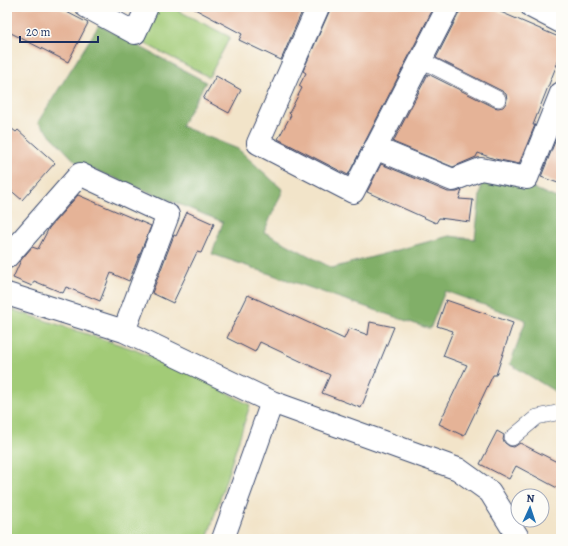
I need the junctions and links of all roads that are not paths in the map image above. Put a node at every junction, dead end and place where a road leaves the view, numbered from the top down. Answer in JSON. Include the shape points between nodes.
{"nodes":[{"id":1,"x":87,"y":7,"type":"edge"},
{"id":2,"x":147,"y":7,"type":"edge"},
{"id":3,"x":318,"y":7,"type":"edge"},
{"id":4,"x":448,"y":7,"type":"edge"},
{"id":5,"x":532,"y":7,"type":"edge"},
{"id":6,"x":561,"y":22,"type":"edge"},
{"id":7,"x":421,"y":60,"type":"junction"},
{"id":8,"x":561,"y":93,"type":"edge"},
{"id":9,"x":498,"y":99,"type":"dead end"},
{"id":10,"x":375,"y":148,"type":"junction"},
{"id":11,"x":7,"y":257,"type":"edge"},
{"id":12,"x":7,"y":294,"type":"edge"},
{"id":13,"x":124,"y":331,"type":"junction"},
{"id":14,"x":272,"y":402,"type":"junction"},
{"id":15,"x":561,"y":412,"type":"edge"},
{"id":16,"x":512,"y":438,"type":"dead end"},
{"id":17,"x":223,"y":539,"type":"edge"},
{"id":18,"x":520,"y":539,"type":"edge"}],
"edges":[{"from":1,"to":2,"type":"street","via":[[135,33]]},
{"from":3,"to":10,"type":"street","via":[[258,143],[353,192]]},
{"from":4,"to":7,"type":"street"},
{"from":5,"to":6,"type":"street"},
{"from":7,"to":9,"type":"lane"},
{"from":7,"to":10,"type":"street"},
{"from":8,"to":10,"type":"street","via":[[527,178],[481,169],[453,180]]},
{"from":11,"to":13,"type":"street","via":[[80,174],[168,216]]},
{"from":12,"to":13,"type":"street"},
{"from":13,"to":14,"type":"street"},
{"from":14,"to":17,"type":"street"},
{"from":14,"to":18,"type":"street","via":[[458,469],[490,492]]},
{"from":15,"to":16,"type":"lane","via":[[537,417]]}]}
